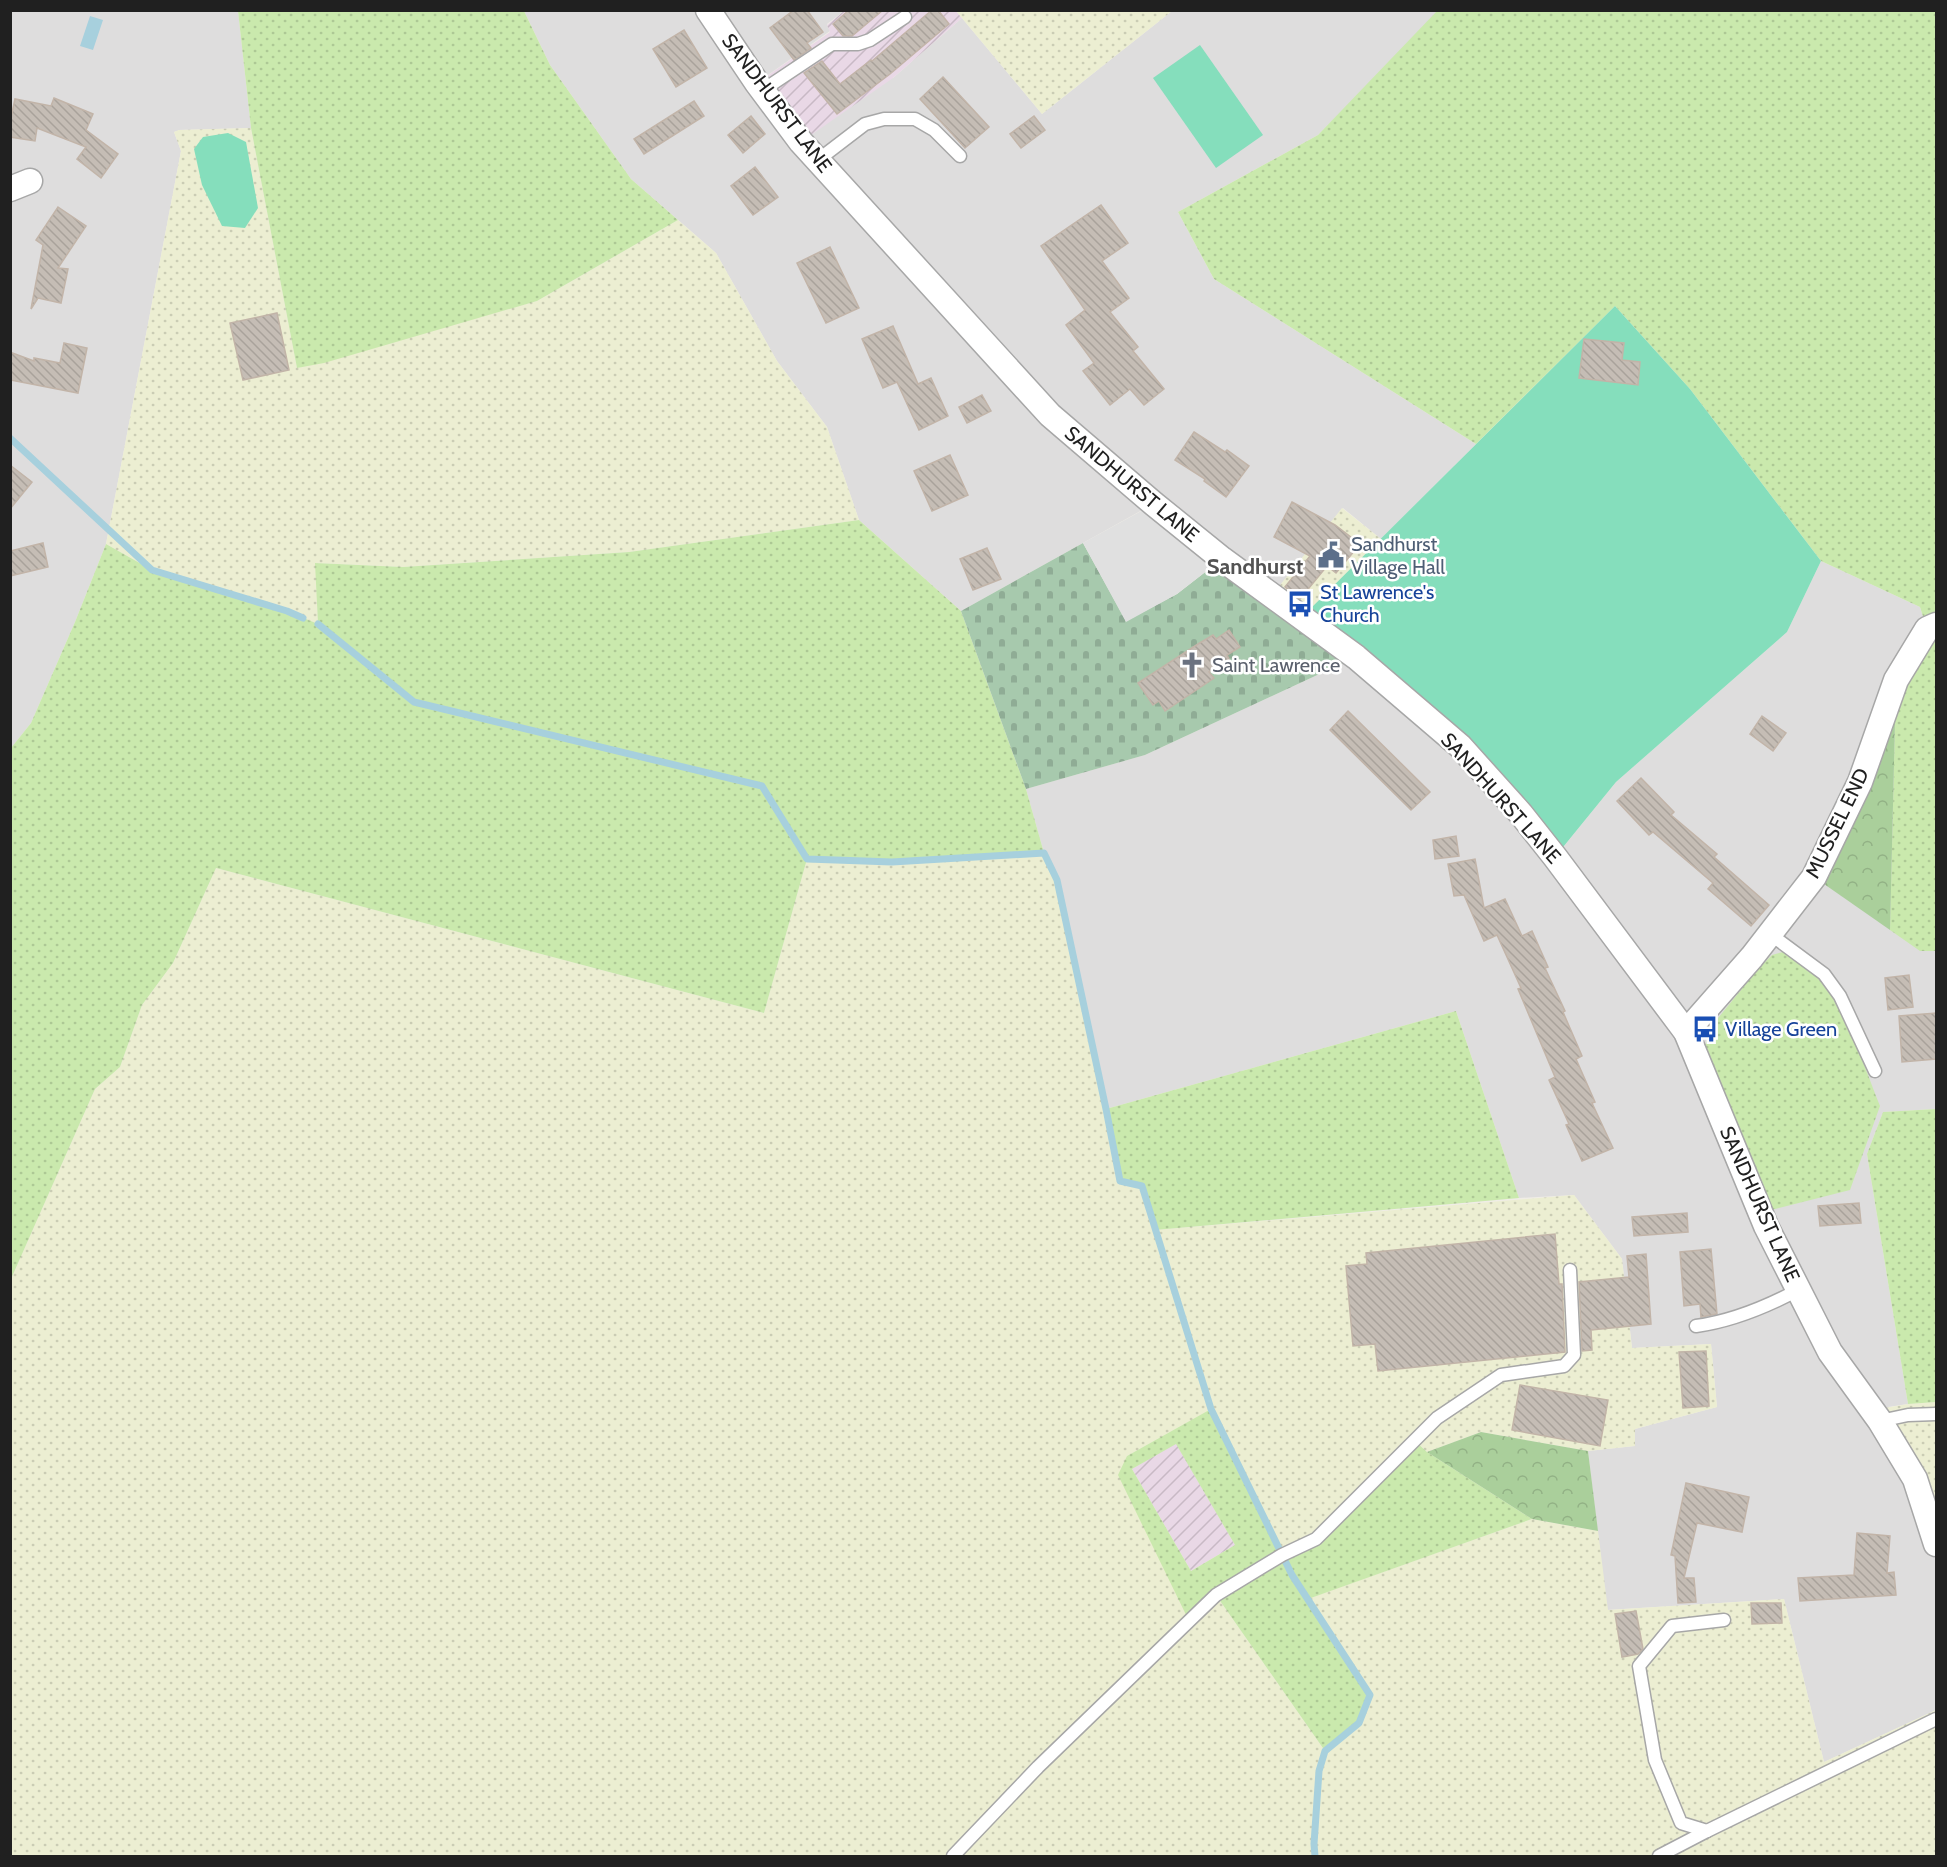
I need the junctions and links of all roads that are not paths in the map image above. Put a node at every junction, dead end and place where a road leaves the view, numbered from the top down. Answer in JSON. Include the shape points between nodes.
{"nodes":[{"id":1,"x":708,"y":10,"type":"edge"},
{"id":2,"x":905,"y":17,"type":"dead end"},
{"id":3,"x":763,"y":90,"type":"junction"},
{"id":4,"x":960,"y":156,"type":"dead end"},
{"id":5,"x":818,"y":160,"type":"junction"},
{"id":6,"x":1936,"y":625,"type":"edge"},
{"id":7,"x":1770,"y":934,"type":"junction"},
{"id":8,"x":1686,"y":1032,"type":"junction"},
{"id":9,"x":1875,"y":1071,"type":"dead end"},
{"id":10,"x":1570,"y":1270,"type":"dead end"},
{"id":11,"x":1798,"y":1290,"type":"junction"},
{"id":12,"x":1696,"y":1326,"type":"dead end"},
{"id":13,"x":1936,"y":1413,"type":"edge"},
{"id":14,"x":1880,"y":1421,"type":"junction"},
{"id":15,"x":1936,"y":1544,"type":"edge"},
{"id":16,"x":1724,"y":1620,"type":"dead end"},
{"id":17,"x":1936,"y":1719,"type":"edge"},
{"id":18,"x":1707,"y":1831,"type":"junction"},
{"id":19,"x":1659,"y":1856,"type":"edge"},
{"id":20,"x":953,"y":1857,"type":"edge"}],
"edges":[{"from":1,"to":3,"type":"street","name":"SANDHURST LANE"},
{"from":2,"to":3,"type":"lane","via":[[870,40],[832,44]]},
{"from":3,"to":5,"type":"street","name":"SANDHURST LANE"},
{"from":4,"to":5,"type":"lane","via":[[934,129],[915,119],[884,119],[865,124]]},
{"from":5,"to":8,"type":"street","name":"SANDHURST LANE","via":[[1050,416],[1222,559],[1356,657],[1460,746],[1556,857]]},
{"from":6,"to":7,"type":"street","name":"MUSSEL END","via":[[1927,629],[1896,680],[1860,782],[1814,877]]},
{"from":7,"to":8,"type":"street","name":"MUSSEL END"},
{"from":7,"to":9,"type":"lane","via":[[1824,974],[1840,996]]},
{"from":8,"to":11,"type":"street","name":"SANDHURST LANE","via":[[1766,1226]]},
{"from":10,"to":20,"type":"lane","via":[[1574,1354],[1564,1366],[1501,1376],[1437,1418],[1316,1539],[1216,1595],[1038,1767]]},
{"from":11,"to":12,"type":"lane","via":[[1736,1318]]},
{"from":11,"to":14,"type":"street","name":"SANDHURST LANE","via":[[1830,1352]]},
{"from":13,"to":14,"type":"lane"},
{"from":14,"to":15,"type":"street","name":"SANDHURST LANE","via":[[1915,1479]]},
{"from":16,"to":18,"type":"lane","via":[[1672,1626],[1639,1666],[1655,1760],[1681,1823]]},
{"from":17,"to":18,"type":"lane"},
{"from":18,"to":19,"type":"lane"}]}
